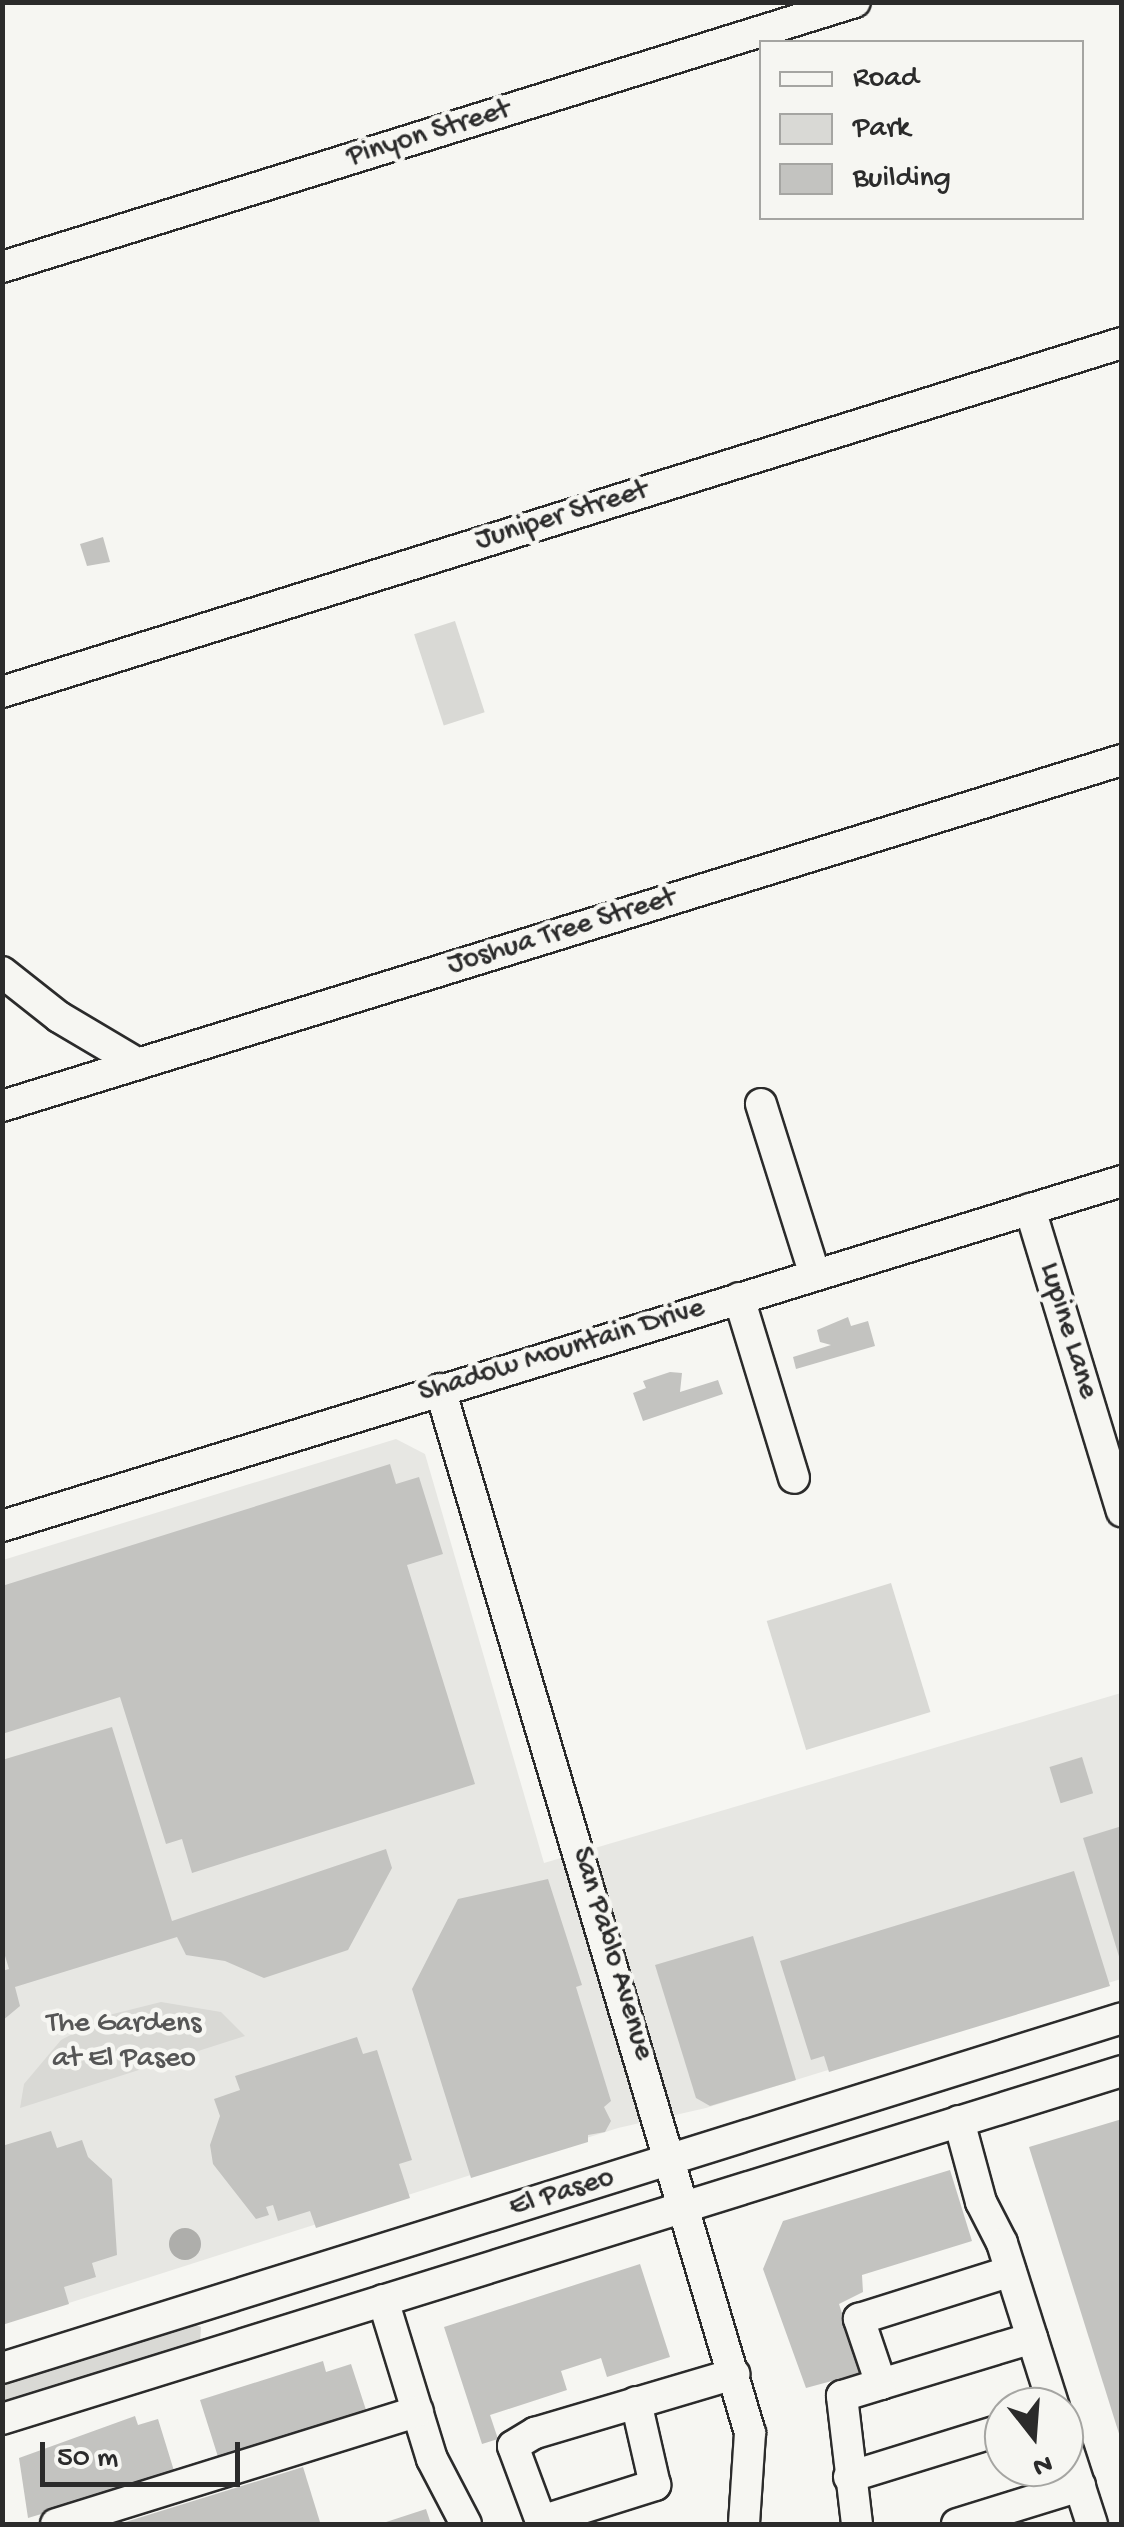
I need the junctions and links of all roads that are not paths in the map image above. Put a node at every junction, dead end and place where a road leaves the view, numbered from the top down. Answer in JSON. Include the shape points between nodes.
{"nodes":[{"id":1,"x":855,"y":2,"type":"edge"},
{"id":2,"x":2,"y":267,"type":"edge"},
{"id":3,"x":1122,"y":343,"type":"edge"},
{"id":4,"x":2,"y":692,"type":"edge"},
{"id":5,"x":1122,"y":760,"type":"edge"},
{"id":6,"x":2,"y":972,"type":"edge"},
{"id":7,"x":138,"y":1064,"type":"junction"},
{"id":8,"x":762,"y":1104,"type":"dead end"},
{"id":9,"x":2,"y":1106,"type":"edge"},
{"id":10,"x":1122,"y":1180,"type":"edge"},
{"id":11,"x":1030,"y":1209,"type":"junction"},
{"id":12,"x":815,"y":1275,"type":"junction"},
{"id":13,"x":739,"y":1298,"type":"junction"},
{"id":14,"x":440,"y":1389,"type":"junction"},
{"id":15,"x":1115,"y":1465,"type":"edge"},
{"id":16,"x":794,"y":1478,"type":"dead end"},
{"id":17,"x":1122,"y":1511,"type":"edge"},
{"id":18,"x":2,"y":1526,"type":"edge"},
{"id":19,"x":1122,"y":2018,"type":"edge"},
{"id":20,"x":1122,"y":2071,"type":"edge"},
{"id":21,"x":959,"y":2121,"type":"junction"},
{"id":22,"x":673,"y":2160,"type":"junction"},
{"id":23,"x":687,"y":2204,"type":"junction"},
{"id":24,"x":1010,"y":2271,"type":"junction"},
{"id":25,"x":265,"y":2286,"type":"junction"},
{"id":26,"x":383,"y":2300,"type":"junction"},
{"id":27,"x":200,"y":2306,"type":"junction"},
{"id":28,"x":280,"y":2332,"type":"junction"},
{"id":29,"x":1032,"y":2338,"type":"junction"},
{"id":30,"x":218,"y":2351,"type":"junction"},
{"id":31,"x":2,"y":2368,"type":"edge"},
{"id":32,"x":734,"y":2374,"type":"junction"},
{"id":33,"x":880,"y":2384,"type":"junction"},
{"id":34,"x":1048,"y":2387,"type":"edge"},
{"id":35,"x":636,"y":2402,"type":"junction"},
{"id":36,"x":418,"y":2411,"type":"junction"},
{"id":37,"x":2,"y":2419,"type":"edge"},
{"id":38,"x":984,"y":2435,"type":"edge"},
{"id":39,"x":849,"y":2478,"type":"junction"},
{"id":40,"x":1077,"y":2487,"type":"edge"},
{"id":41,"x":1080,"y":2487,"type":"edge"},
{"id":42,"x":541,"y":2523,"type":"edge"},
{"id":43,"x":56,"y":2524,"type":"edge"},
{"id":44,"x":466,"y":2524,"type":"edge"},
{"id":45,"x":744,"y":2524,"type":"edge"},
{"id":46,"x":857,"y":2524,"type":"edge"},
{"id":47,"x":957,"y":2524,"type":"edge"},
{"id":48,"x":1092,"y":2524,"type":"edge"}],
"edges":[{"from":1,"to":2,"type":"street","name":"Pinyon Street"},
{"from":3,"to":4,"type":"street","name":"Juniper Street"},
{"from":5,"to":7,"type":"street","name":"Joshua Tree Street"},
{"from":6,"to":7,"type":"street","via":[[59,1017]]},
{"from":7,"to":9,"type":"street","name":"Joshua Tree Street"},
{"from":8,"to":12,"type":"street"},
{"from":10,"to":11,"type":"street","name":"Shadow Mountain Drive"},
{"from":11,"to":12,"type":"street","name":"Shadow Mountain Drive"},
{"from":11,"to":15,"type":"street","name":"Lupine Lane"},
{"from":12,"to":13,"type":"street","name":"Shadow Mountain Drive"},
{"from":13,"to":14,"type":"street","name":"Shadow Mountain Drive"},
{"from":13,"to":16,"type":"street"},
{"from":14,"to":18,"type":"street","name":"Shadow Mountain Drive"},
{"from":14,"to":22,"type":"street","name":"San Pablo Avenue"},
{"from":15,"to":17,"type":"street","name":"Lupine Lane"},
{"from":19,"to":22,"type":"street","name":"El Paseo"},
{"from":20,"to":21,"type":"street","name":"El Paseo"},
{"from":21,"to":23,"type":"street","name":"El Paseo"},
{"from":21,"to":24,"type":"street","via":[[981,2202]]},
{"from":22,"to":23,"type":"street","name":"San Pablo Avenue"},
{"from":22,"to":25,"type":"street","name":"El Paseo"},
{"from":23,"to":26,"type":"street","name":"El Paseo"},
{"from":23,"to":32,"type":"street","name":"San Pablo Avenue"},
{"from":24,"to":29,"type":"street"},
{"from":24,"to":33,"type":"street","via":[[859,2318]]},
{"from":25,"to":27,"type":"street","name":"El Paseo"},
{"from":25,"to":28,"type":"street","via":[[252,2314]]},
{"from":26,"to":28,"type":"street","name":"El Paseo"},
{"from":26,"to":36,"type":"street"},
{"from":27,"to":30,"type":"street","via":[[222,2325]]},
{"from":27,"to":31,"type":"street","name":"El Paseo"},
{"from":28,"to":30,"type":"street","name":"El Paseo"},
{"from":29,"to":33,"type":"street"},
{"from":29,"to":34,"type":"street"},
{"from":30,"to":37,"type":"street","name":"El Paseo"},
{"from":32,"to":35,"type":"street"},
{"from":32,"to":45,"type":"street","name":"San Pablo Avenue","via":[[750,2433]]},
{"from":33,"to":39,"type":"street","via":[[842,2396]]},
{"from":35,"to":42,"type":"street","via":[[655,2485]]},
{"from":35,"to":42,"type":"street","via":[[535,2432],[514,2446]]},
{"from":36,"to":43,"type":"street"},
{"from":36,"to":44,"type":"street","via":[[432,2460]]},
{"from":38,"to":39,"type":"street"},
{"from":39,"to":46,"type":"street"},
{"from":40,"to":47,"type":"street"},
{"from":41,"to":48,"type":"street"}]}
